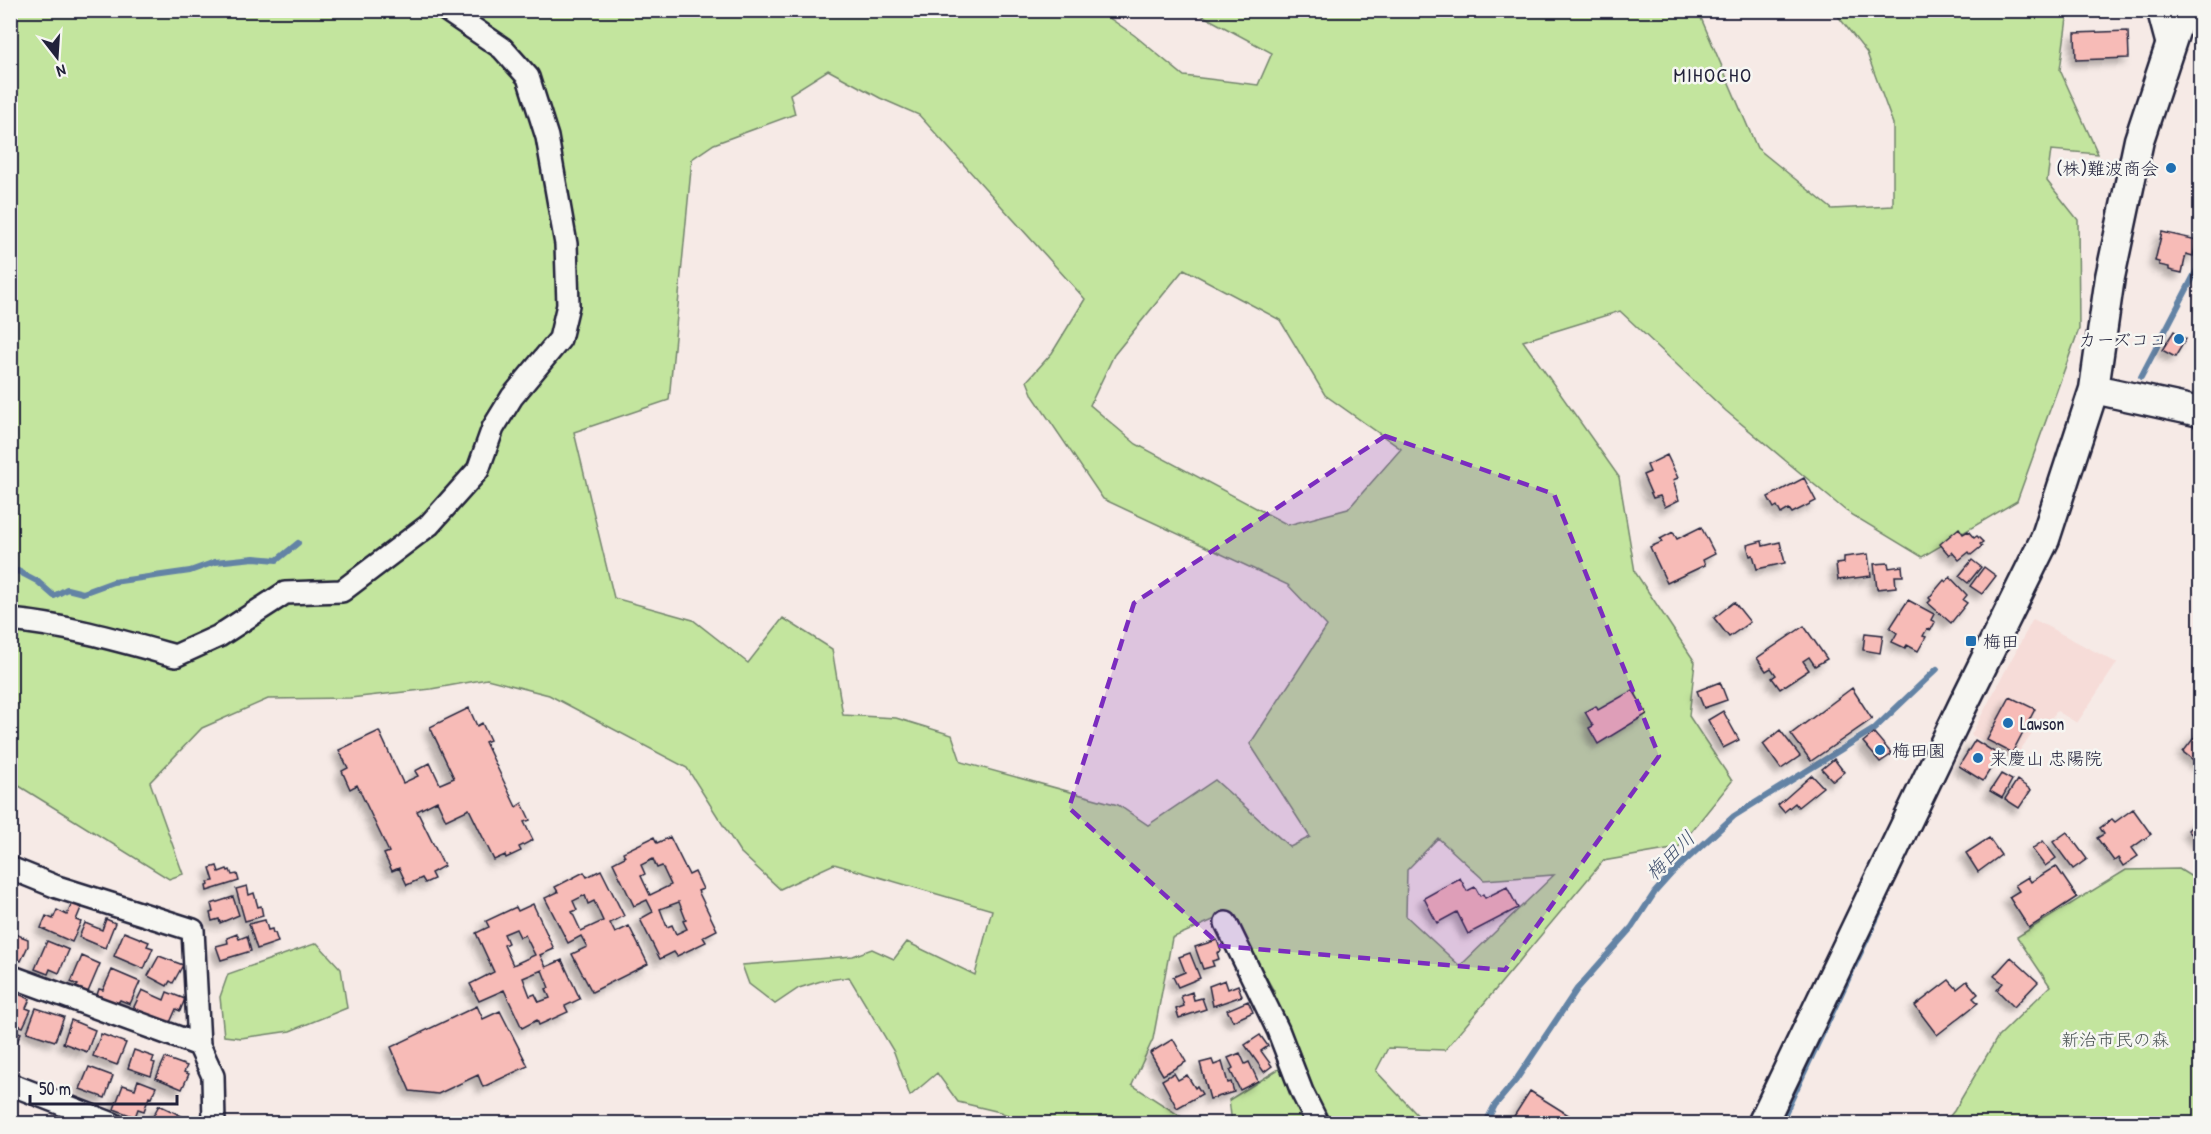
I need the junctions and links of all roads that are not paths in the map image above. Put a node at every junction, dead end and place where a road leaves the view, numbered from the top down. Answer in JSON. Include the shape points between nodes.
{"nodes":[{"id":1,"x":446,"y":10,"type":"edge"},
{"id":2,"x":2158,"y":10,"type":"edge"},
{"id":3,"x":2182,"y":10,"type":"edge"},
{"id":4,"x":2169,"y":51,"type":"junction"},
{"id":5,"x":2094,"y":389,"type":"junction"},
{"id":6,"x":2200,"y":412,"type":"edge"},
{"id":7,"x":10,"y":620,"type":"edge"},
{"id":8,"x":10,"y":868,"type":"edge"},
{"id":9,"x":1226,"y":923,"type":"dead end"},
{"id":10,"x":10,"y":976,"type":"edge"},
{"id":11,"x":199,"y":1045,"type":"junction"},
{"id":12,"x":10,"y":1084,"type":"edge"},
{"id":13,"x":113,"y":1124,"type":"edge"},
{"id":14,"x":214,"y":1124,"type":"edge"},
{"id":15,"x":1318,"y":1124,"type":"edge"},
{"id":16,"x":1762,"y":1124,"type":"edge"}],
"edges":[{"from":1,"to":7,"type":"street","via":[[502,48],[528,77],[547,137],[566,244],[568,305],[560,339],[512,397],[493,428],[478,470],[429,525],[342,591],[285,593],[219,636],[175,656],[118,640]]},
{"from":2,"to":4,"type":"street"},
{"from":3,"to":4,"type":"street"},
{"from":4,"to":5,"type":"street","via":[[2139,140],[2110,277]]},
{"from":5,"to":6,"type":"street"},
{"from":5,"to":16,"type":"street","via":[[2045,539]]},
{"from":8,"to":11,"type":"street","via":[[193,930]]},
{"from":9,"to":15,"type":"street","via":[[1278,1029]]},
{"from":10,"to":11,"type":"street"},
{"from":11,"to":14,"type":"street","via":[[213,1076]]},
{"from":12,"to":13,"type":"street"}]}
